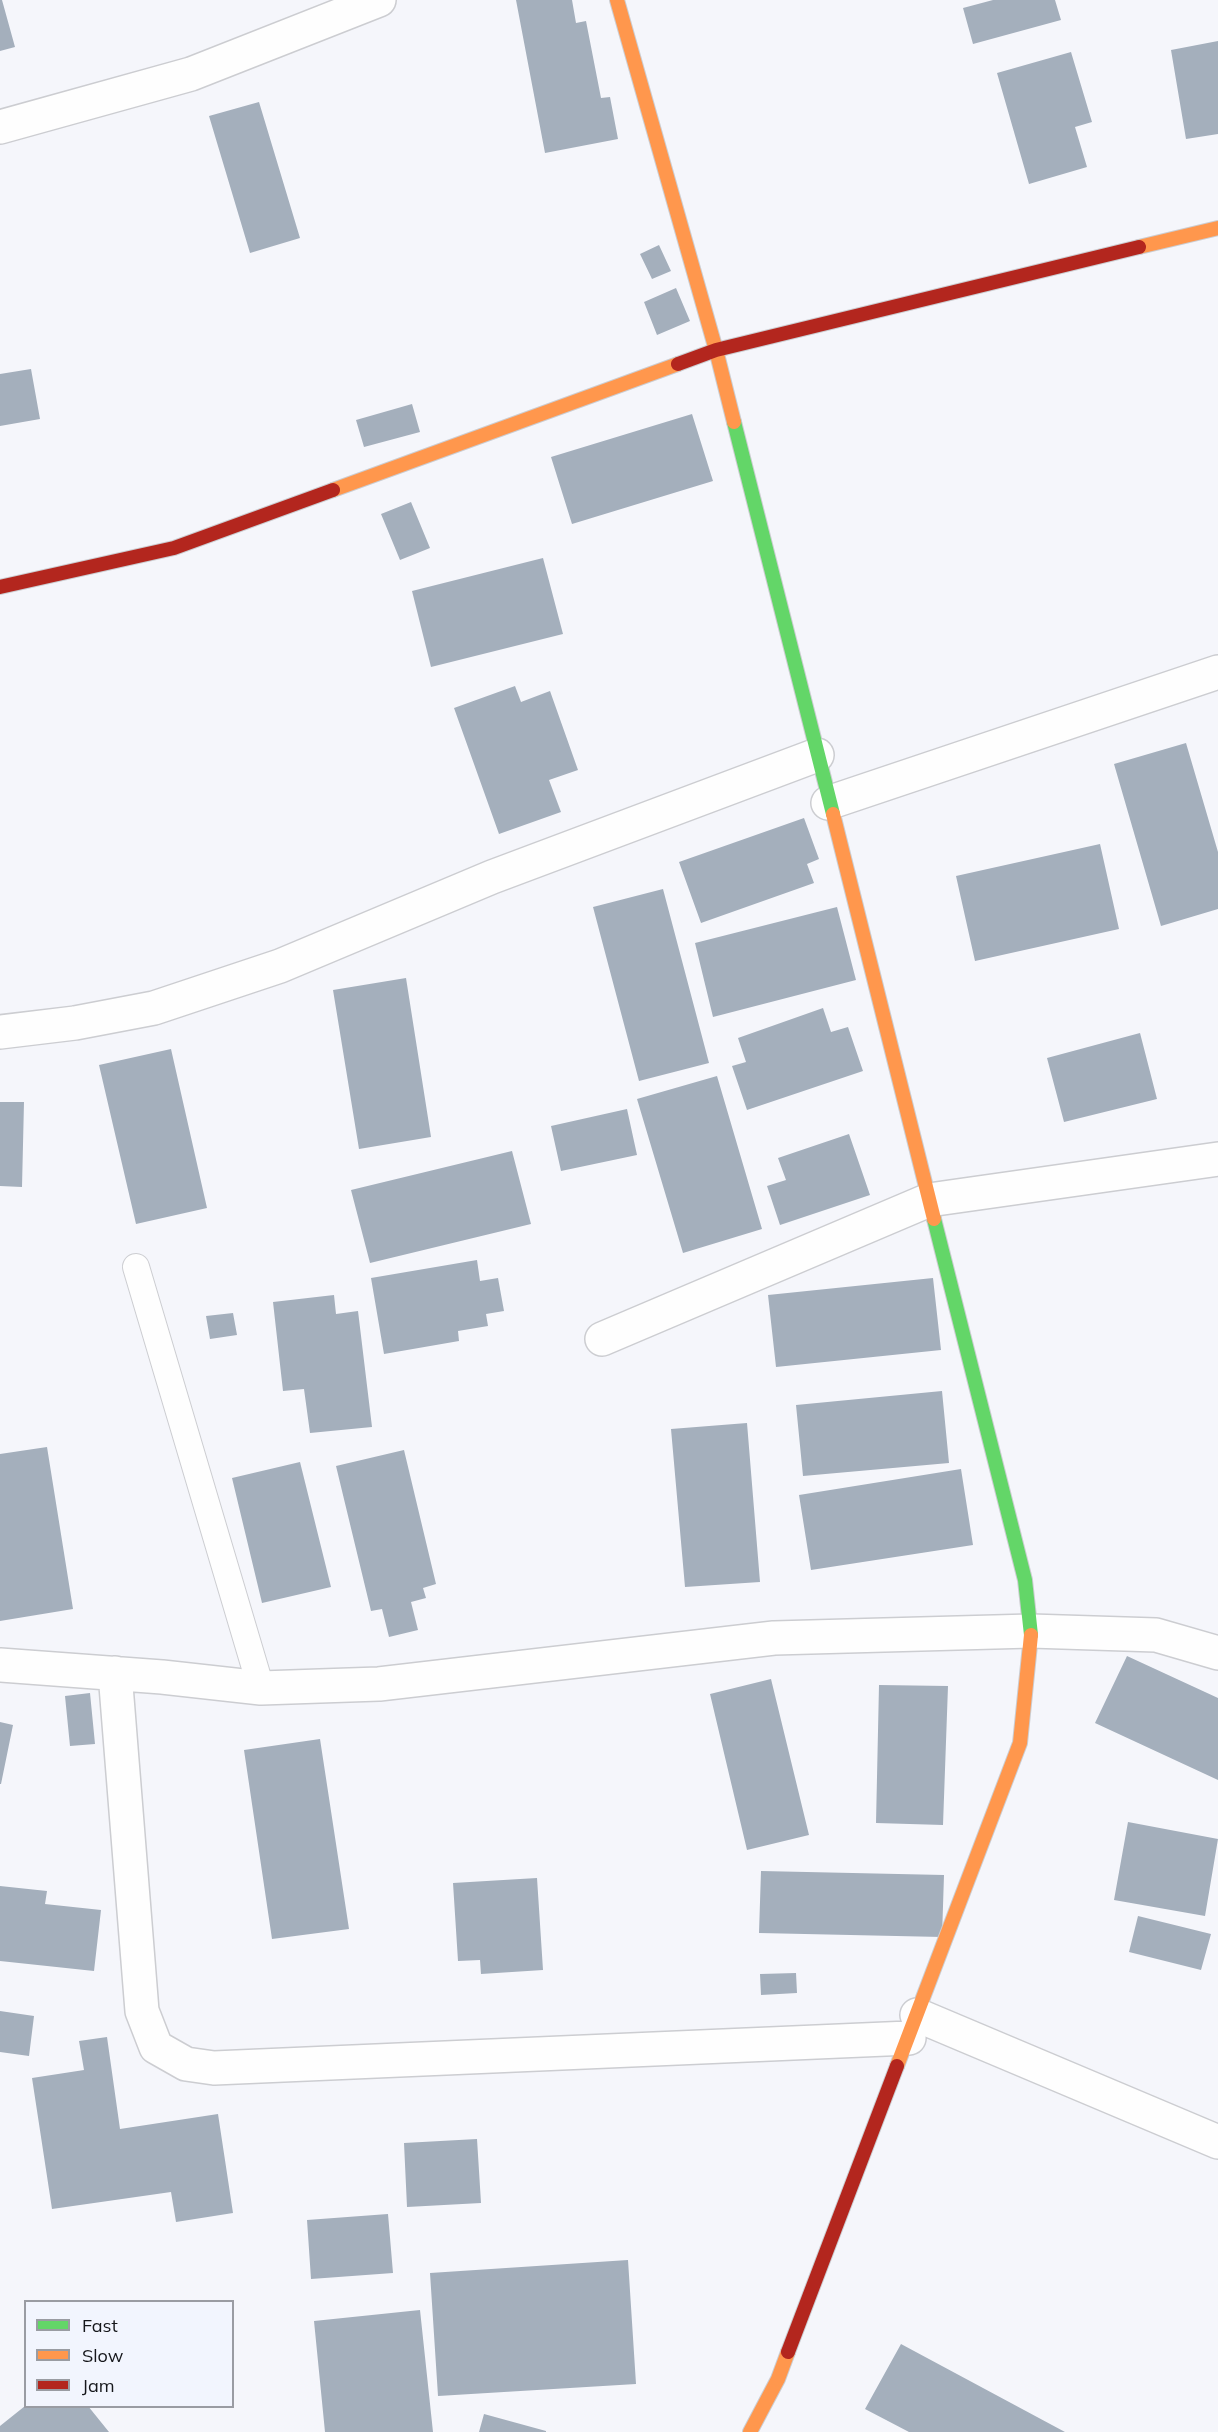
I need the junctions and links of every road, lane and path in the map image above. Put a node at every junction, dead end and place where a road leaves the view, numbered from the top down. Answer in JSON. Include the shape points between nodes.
{"nodes":[{"id":1,"x":379,"y":0,"type":"edge"},
{"id":2,"x":617,"y":0,"type":"edge"},
{"id":3,"x":0,"y":127,"type":"edge"},
{"id":4,"x":1218,"y":228,"type":"edge"},
{"id":5,"x":716,"y":350,"type":"junction"},
{"id":6,"x":0,"y":587,"type":"edge"},
{"id":7,"x":1218,"y":672,"type":"edge"},
{"id":8,"x":816,"y":755,"type":"junction"},
{"id":9,"x":828,"y":803,"type":"junction"},
{"id":10,"x":0,"y":1032,"type":"edge"},
{"id":11,"x":1218,"y":1160,"type":"edge"},
{"id":12,"x":929,"y":1200,"type":"junction"},
{"id":13,"x":136,"y":1267,"type":"dead end"},
{"id":14,"x":602,"y":1339,"type":"dead end"},
{"id":15,"x":1032,"y":1632,"type":"junction"},
{"id":16,"x":1218,"y":1653,"type":"edge"},
{"id":17,"x":0,"y":1665,"type":"edge"},
{"id":18,"x":115,"y":1673,"type":"junction"},
{"id":19,"x":261,"y":1688,"type":"junction"},
{"id":20,"x":913,"y":2026,"type":"junction"},
{"id":21,"x":1218,"y":2142,"type":"edge"},
{"id":22,"x":750,"y":2432,"type":"edge"}],
"edges":[{"from":1,"to":3,"type":"street","via":[[190,74]]},
{"from":2,"to":5,"type":"street"},
{"from":4,"to":5,"type":"street"},
{"from":5,"to":6,"type":"street","via":[[174,548]]},
{"from":5,"to":8,"type":"street"},
{"from":7,"to":9,"type":"street"},
{"from":8,"to":9,"type":"street"},
{"from":8,"to":10,"type":"street","via":[[492,877],[280,966],[154,1008]]},
{"from":9,"to":12,"type":"street"},
{"from":11,"to":12,"type":"street"},
{"from":12,"to":14,"type":"street"},
{"from":12,"to":15,"type":"street","via":[[1025,1580]]},
{"from":13,"to":19,"type":"lane"},
{"from":15,"to":16,"type":"street","via":[[1156,1635]]},
{"from":15,"to":19,"type":"street","via":[[774,1638],[379,1684]]},
{"from":15,"to":20,"type":"street","via":[[1020,1743]]},
{"from":17,"to":18,"type":"street"},
{"from":18,"to":19,"type":"street"},
{"from":18,"to":20,"type":"street","via":[[142,2011],[156,2047],[186,2064],[214,2068]]},
{"from":20,"to":21,"type":"street"},
{"from":20,"to":22,"type":"street","via":[[778,2379]]}]}
